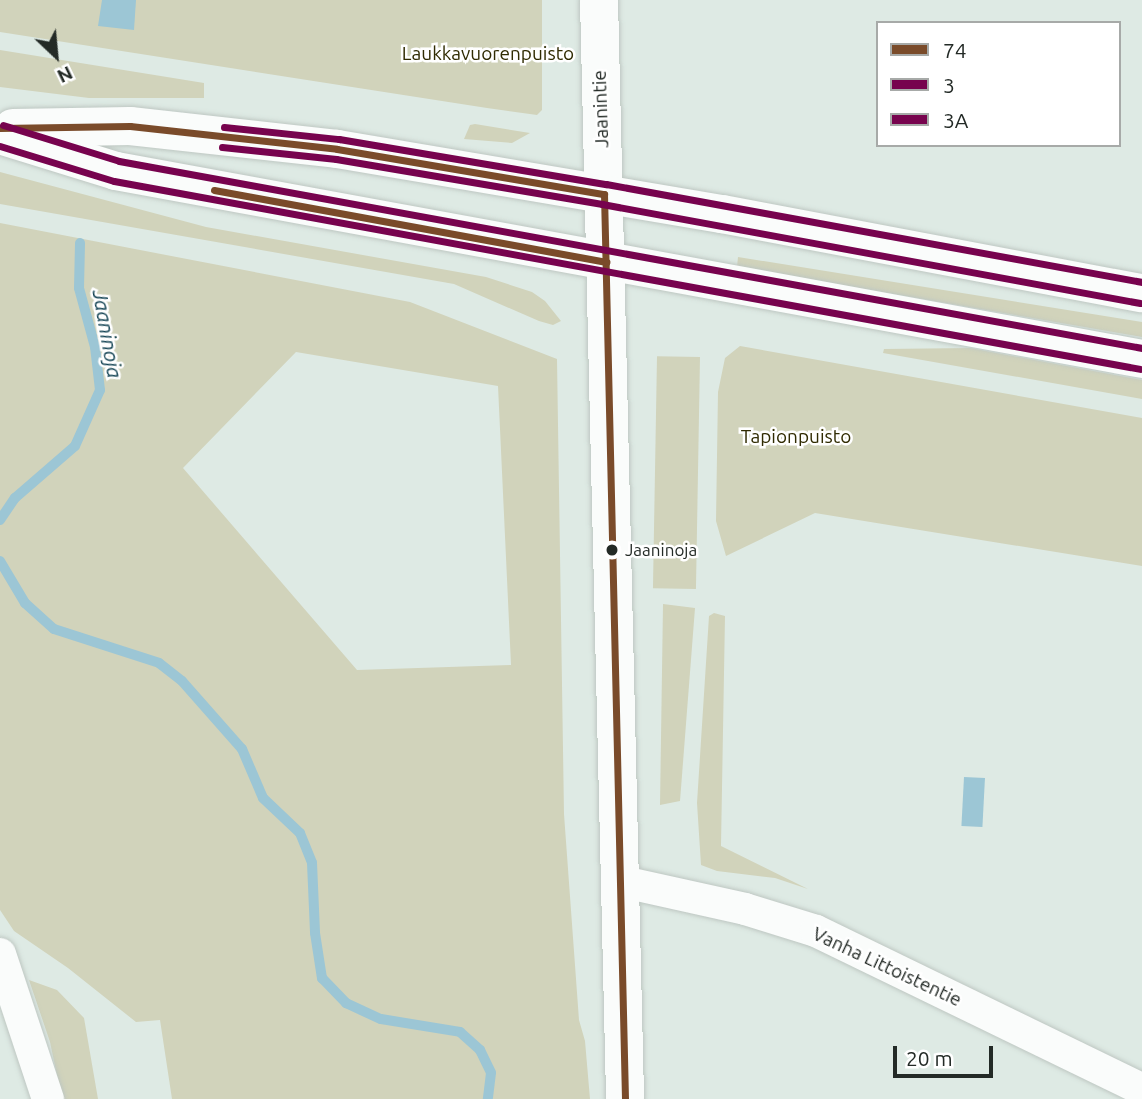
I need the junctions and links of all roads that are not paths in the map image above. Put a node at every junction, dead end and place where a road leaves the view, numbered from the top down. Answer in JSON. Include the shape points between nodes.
{"nodes":[{"id":1,"x":599,"y":0,"type":"edge"},
{"id":2,"x":0,"y":128,"type":"edge"},
{"id":3,"x":0,"y":135,"type":"edge"},
{"id":4,"x":604,"y":194,"type":"junction"},
{"id":5,"x":606,"y":262,"type":"junction"},
{"id":6,"x":1142,"y":293,"type":"edge"},
{"id":7,"x":1142,"y":359,"type":"edge"},
{"id":8,"x":619,"y":881,"type":"junction"},
{"id":9,"x":0,"y":954,"type":"edge"},
{"id":10,"x":1142,"y":1089,"type":"edge"},
{"id":11,"x":48,"y":1099,"type":"edge"},
{"id":12,"x":625,"y":1099,"type":"edge"}],
"edges":[{"from":1,"to":4,"type":"main road","name":"Jaanintie"},
{"from":2,"to":4,"type":"main road","via":[[130,126],[337,149]]},
{"from":3,"to":5,"type":"main road","via":[[116,171]]},
{"from":4,"to":5,"type":"main road","name":"Jaanintie"},
{"from":4,"to":6,"type":"main road"},
{"from":5,"to":7,"type":"main road"},
{"from":5,"to":8,"type":"main road","name":"Jaanintie"},
{"from":8,"to":10,"type":"street","name":"Vanha Littoistentie","via":[[745,909],[816,931]]},
{"from":8,"to":12,"type":"main road","name":"Jaanintie"},
{"from":9,"to":11,"type":"street"}]}
